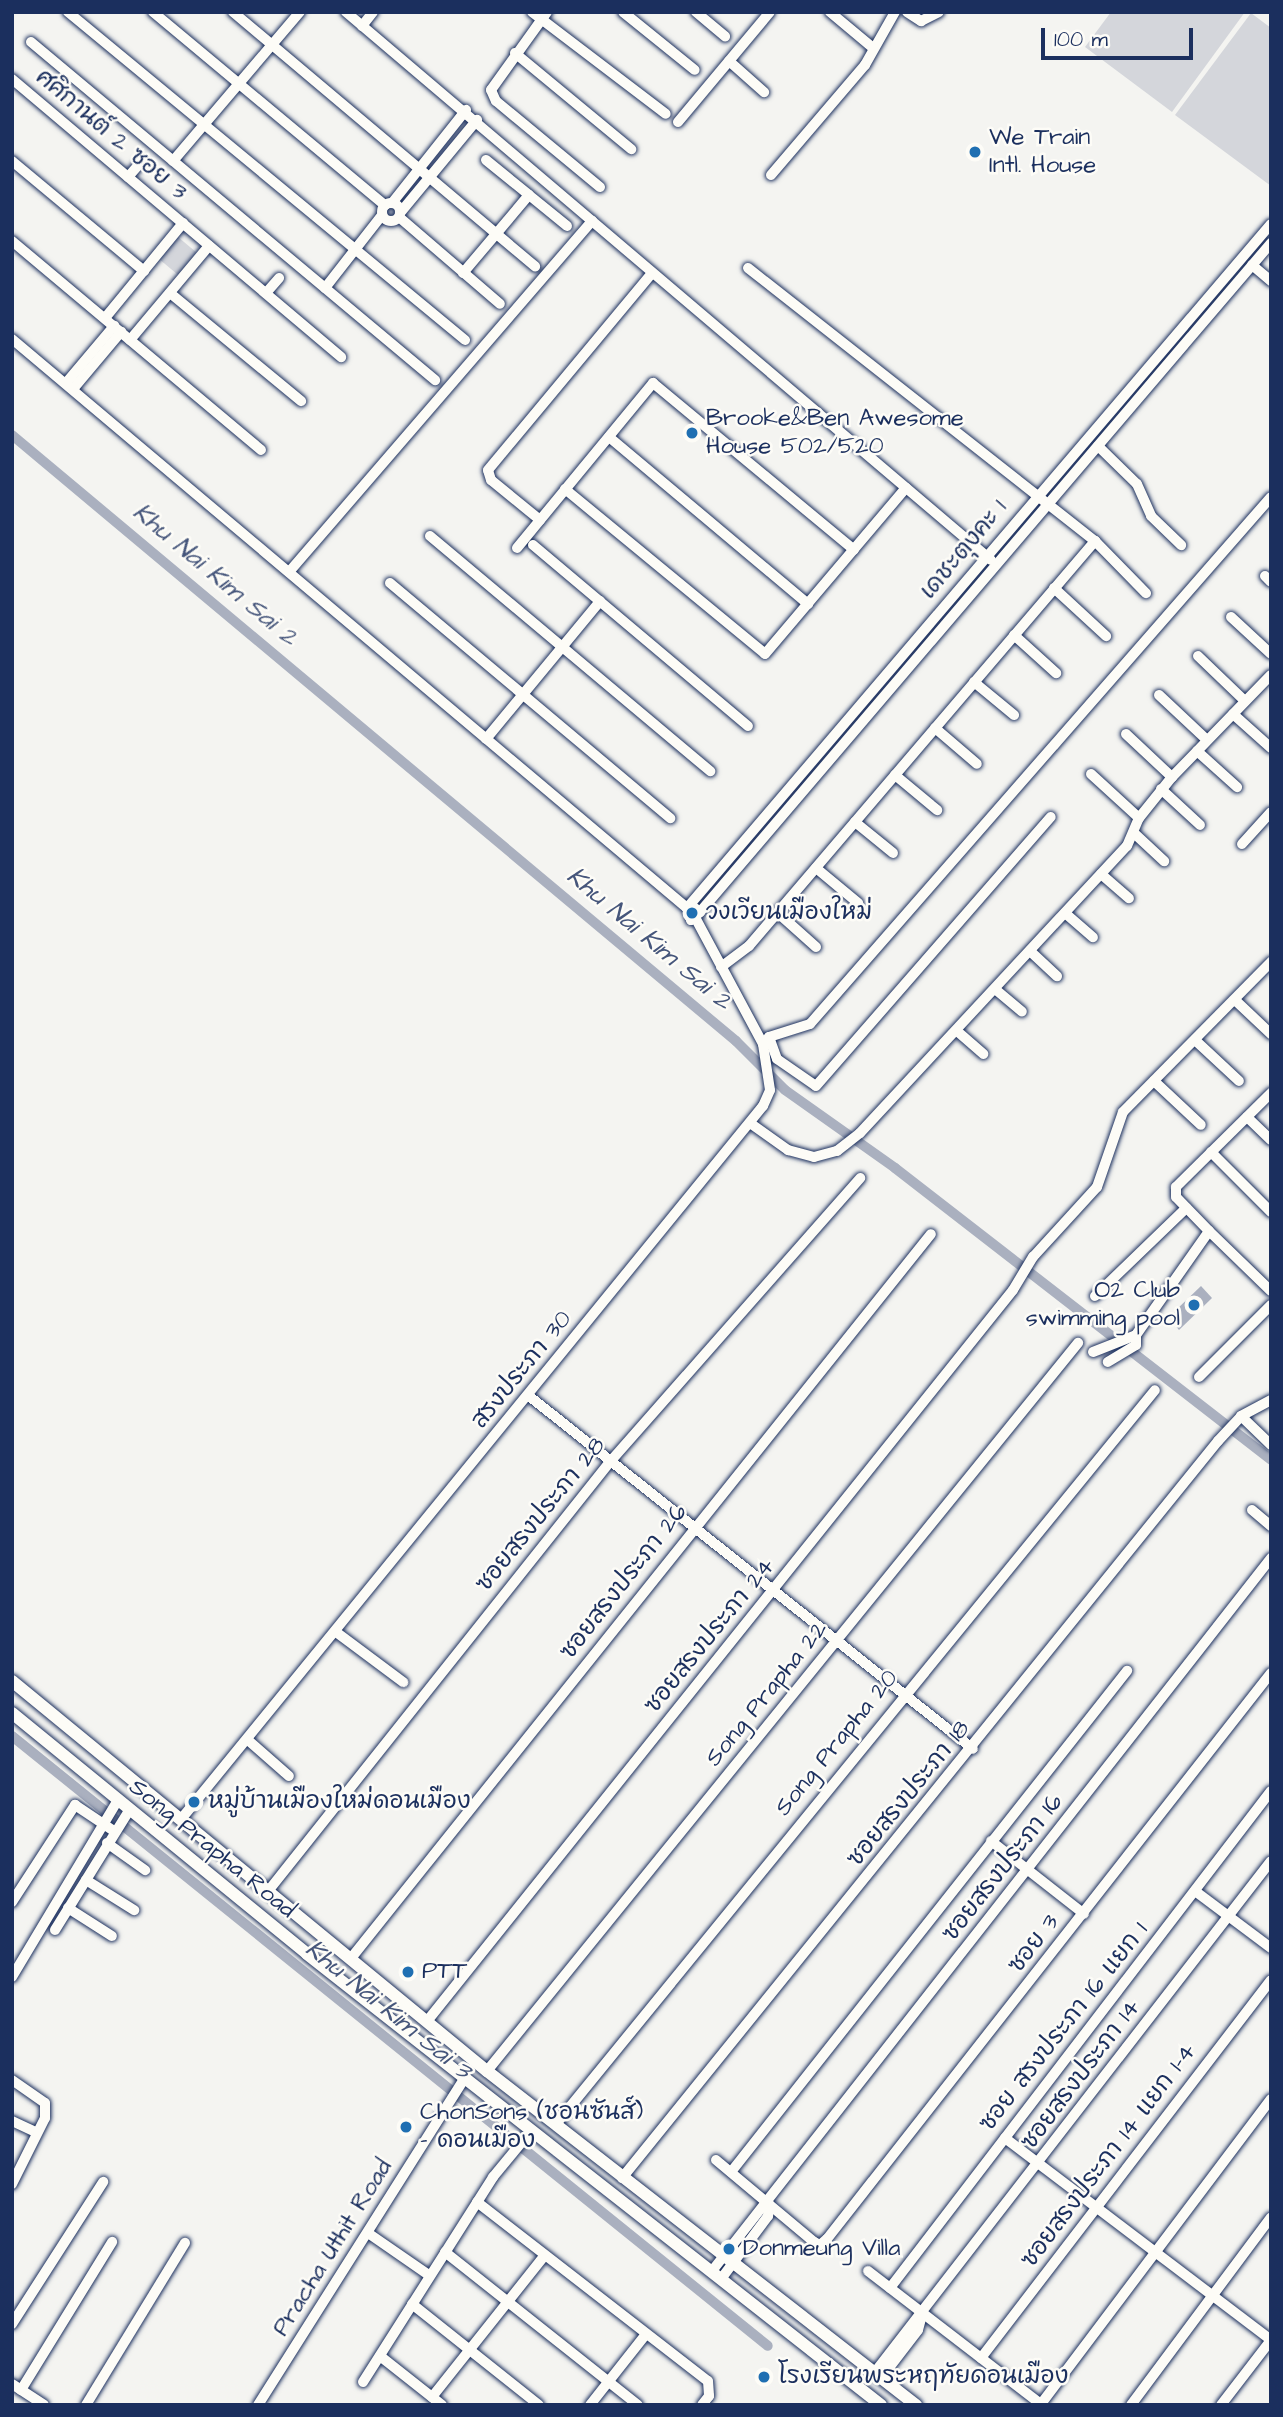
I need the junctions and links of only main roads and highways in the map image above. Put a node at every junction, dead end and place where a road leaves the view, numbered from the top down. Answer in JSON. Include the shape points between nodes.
{"nodes":[{"id":1,"x":12,"y":1681,"type":"edge"},
{"id":2,"x":12,"y":1713,"type":"edge"},
{"id":3,"x":881,"y":2405,"type":"edge"},
{"id":4,"x":916,"y":2405,"type":"edge"}],
"edges":[{"from":1,"to":4,"type":"main road","name":"Song Prapha Road","via":[[487,2071]]},
{"from":2,"to":3,"type":"main road","name":"Song Prapha Road","via":[[109,1812],[127,1813],[528,2135]]}]}
